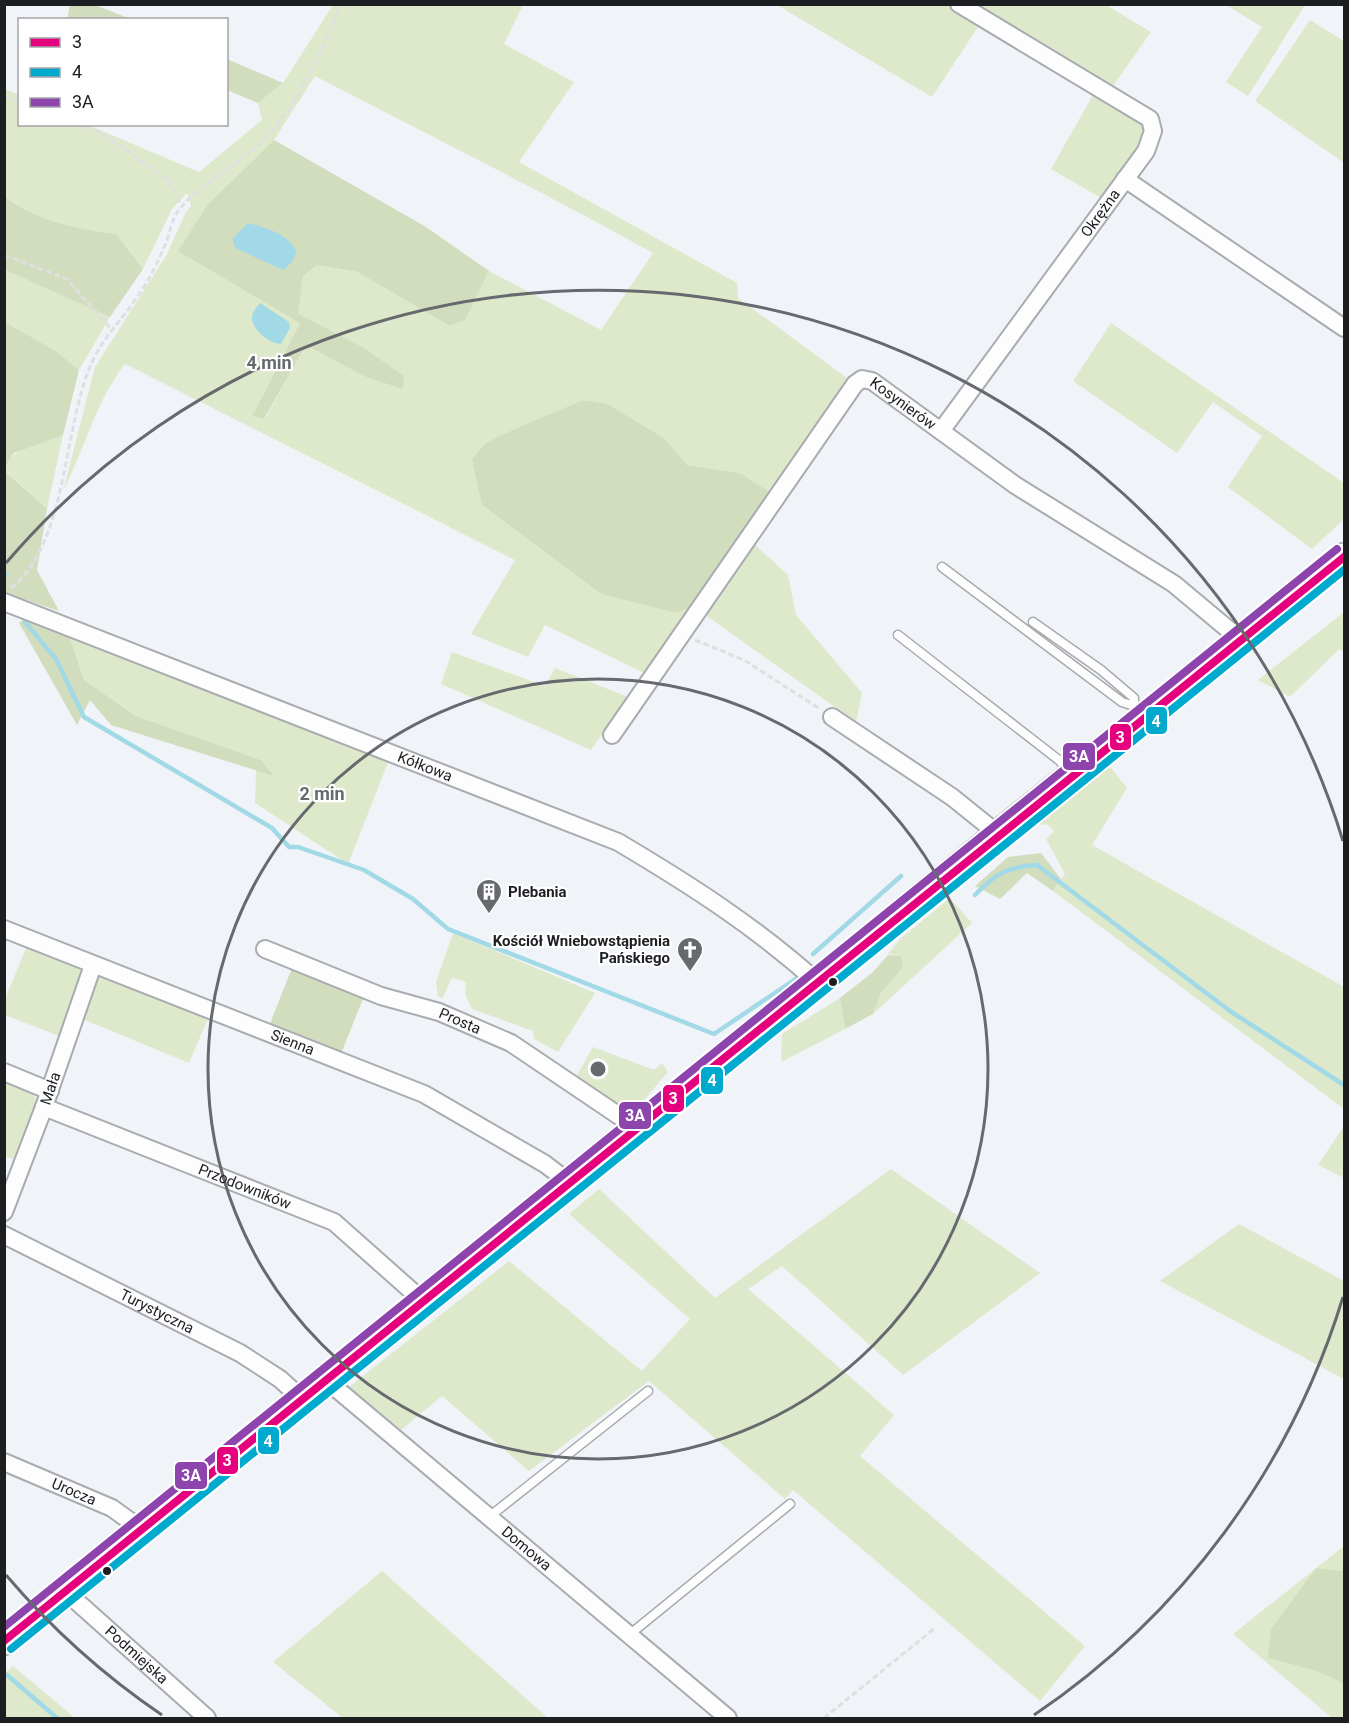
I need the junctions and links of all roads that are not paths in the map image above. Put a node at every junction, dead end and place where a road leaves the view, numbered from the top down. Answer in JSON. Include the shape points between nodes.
{"nodes":[{"id":1,"x":959,"y":4,"type":"edge"},
{"id":2,"x":1125,"y":179,"type":"junction"},
{"id":3,"x":1344,"y":328,"type":"edge"},
{"id":4,"x":941,"y":430,"type":"junction"},
{"id":5,"x":1344,"y":557,"type":"edge"},
{"id":6,"x":942,"y":567,"type":"dead end"},
{"id":7,"x":4,"y":602,"type":"edge"},
{"id":8,"x":1032,"y":622,"type":"dead end"},
{"id":9,"x":898,"y":635,"type":"dead end"},
{"id":10,"x":1241,"y":640,"type":"junction"},
{"id":11,"x":1139,"y":713,"type":"junction"},
{"id":12,"x":832,"y":717,"type":"road end"},
{"id":13,"x":612,"y":735,"type":"dead end"},
{"id":14,"x":1071,"y":776,"type":"junction"},
{"id":15,"x":998,"y":834,"type":"junction"},
{"id":16,"x":4,"y":929,"type":"edge"},
{"id":17,"x":266,"y":949,"type":"dead end"},
{"id":18,"x":93,"y":965,"type":"junction"},
{"id":19,"x":817,"y":982,"type":"junction"},
{"id":20,"x":4,"y":1072,"type":"edge"},
{"id":21,"x":50,"y":1090,"type":"junction"},
{"id":22,"x":44,"y":1107,"type":"junction"},
{"id":23,"x":637,"y":1128,"type":"junction"},
{"id":24,"x":570,"y":1183,"type":"junction"},
{"id":25,"x":4,"y":1212,"type":"edge"},
{"id":26,"x":4,"y":1235,"type":"edge"},
{"id":27,"x":423,"y":1301,"type":"junction"},
{"id":28,"x":326,"y":1380,"type":"junction"},
{"id":29,"x":648,"y":1391,"type":"dead end"},
{"id":30,"x":302,"y":1400,"type":"junction"},
{"id":31,"x":4,"y":1462,"type":"edge"},
{"id":32,"x":790,"y":1504,"type":"dead end"},
{"id":33,"x":489,"y":1517,"type":"junction"},
{"id":34,"x":141,"y":1529,"type":"junction"},
{"id":35,"x":65,"y":1591,"type":"junction"},
{"id":36,"x":629,"y":1635,"type":"junction"},
{"id":37,"x":4,"y":1641,"type":"edge"},
{"id":38,"x":207,"y":1719,"type":"edge"},
{"id":39,"x":728,"y":1719,"type":"edge"}],
"edges":[{"from":1,"to":2,"type":"street","via":[[1150,119],[1153,131],[1146,150]]},
{"from":2,"to":3,"type":"street","name":"Okrężna"},
{"from":2,"to":4,"type":"street","name":"Okrężna"},
{"from":4,"to":10,"type":"street","name":"Kosynierów","via":[[1015,485],[1174,584]]},
{"from":4,"to":13,"type":"street","name":"Kosynierów","via":[[872,381],[862,379],[855,384]]},
{"from":5,"to":10,"type":"main road"},
{"from":6,"to":11,"type":"lane"},
{"from":7,"to":19,"type":"street","name":"Kółkowa","via":[[618,842],[746,923]]},
{"from":8,"to":11,"type":"lane","via":[[1134,698]]},
{"from":9,"to":14,"type":"lane","via":[[1060,761]]},
{"from":10,"to":11,"type":"main road"},
{"from":11,"to":14,"type":"main road"},
{"from":12,"to":15,"type":"street","via":[[943,791]]},
{"from":14,"to":15,"type":"main road"},
{"from":15,"to":19,"type":"main road"},
{"from":16,"to":18,"type":"street","name":"Sienna"},
{"from":17,"to":23,"type":"street","name":"Prosta","via":[[381,996],[439,1012],[511,1043]]},
{"from":18,"to":21,"type":"street","name":"Mała"},
{"from":18,"to":24,"type":"street","name":"Sienna","via":[[424,1094],[545,1164]]},
{"from":19,"to":23,"type":"main road"},
{"from":20,"to":21,"type":"street"},
{"from":21,"to":22,"type":"street","name":"Mała"},
{"from":22,"to":25,"type":"street","name":"Mała"},
{"from":22,"to":27,"type":"street","name":"Przodowników","via":[[334,1222]]},
{"from":23,"to":24,"type":"main road"},
{"from":24,"to":27,"type":"main road"},
{"from":26,"to":30,"type":"street","name":"Turystyczna","via":[[240,1353],[280,1379]]},
{"from":27,"to":28,"type":"main road"},
{"from":28,"to":30,"type":"main road"},
{"from":28,"to":33,"type":"street","name":"Domowa"},
{"from":29,"to":33,"type":"lane"},
{"from":30,"to":34,"type":"main road"},
{"from":31,"to":34,"type":"street","name":"Urocza","via":[[112,1508]]},
{"from":32,"to":36,"type":"lane"},
{"from":33,"to":36,"type":"street","name":"Domowa"},
{"from":34,"to":35,"type":"main road"},
{"from":35,"to":37,"type":"main road"},
{"from":35,"to":38,"type":"street","name":"Podmiejska"},
{"from":36,"to":39,"type":"street","name":"Domowa"}]}
